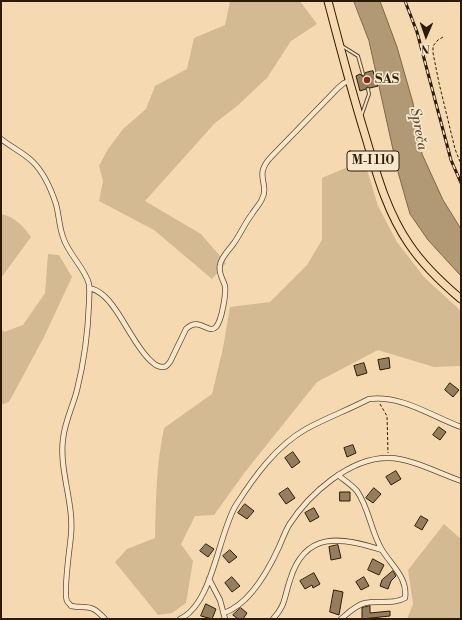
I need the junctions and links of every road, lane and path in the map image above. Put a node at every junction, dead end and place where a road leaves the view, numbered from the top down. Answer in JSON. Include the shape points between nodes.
{"nodes":[{"id":1,"x":328,"y":1,"type":"edge"},
{"id":2,"x":443,"y":37,"type":"dead end"},
{"id":3,"x":339,"y":44,"type":"junction"},
{"id":4,"x":363,"y":74,"type":"dead end"},
{"id":5,"x":349,"y":81,"type":"junction"},
{"id":6,"x":368,"y":89,"type":"dead end"},
{"id":7,"x":360,"y":118,"type":"junction"},
{"id":8,"x":1,"y":139,"type":"edge"},
{"id":9,"x":461,"y":164,"type":"edge"},
{"id":10,"x":89,"y":288,"type":"junction"},
{"id":11,"x":461,"y":299,"type":"edge"},
{"id":12,"x":376,"y":398,"type":"junction"},
{"id":13,"x":461,"y":427,"type":"edge"},
{"id":14,"x":389,"y":458,"type":"junction"},
{"id":15,"x":338,"y":475,"type":"junction"},
{"id":16,"x":461,"y":481,"type":"edge"},
{"id":17,"x":382,"y":550,"type":"junction"},
{"id":18,"x":209,"y":580,"type":"junction"},
{"id":19,"x":224,"y":616,"type":"edge"},
{"id":20,"x":105,"y":619,"type":"edge"},
{"id":21,"x":180,"y":619,"type":"edge"},
{"id":22,"x":273,"y":619,"type":"edge"},
{"id":23,"x":342,"y":619,"type":"edge"}],
"edges":[{"from":1,"to":3,"type":"main road","number":"M-I 110"},
{"from":2,"to":9,"type":"path","via":[[433,46],[433,52],[455,149]]},
{"from":3,"to":4,"type":"lane","via":[[358,56]]},
{"from":3,"to":5,"type":"main road","number":"M-I 110"},
{"from":5,"to":7,"type":"main road","number":"M-I 110"},
{"from":5,"to":10,"type":"street","via":[[338,88],[263,168],[263,198],[219,266],[225,295],[218,325],[214,329],[191,325],[186,329],[167,366],[158,367],[143,352],[107,299]]},
{"from":6,"to":7,"type":"lane","via":[[369,94]]},
{"from":7,"to":11,"type":"main road","number":"M-I 110","via":[[380,186],[394,218],[409,244]]},
{"from":8,"to":10,"type":"street","via":[[33,162],[44,176],[56,205],[62,236]]},
{"from":10,"to":20,"type":"street","via":[[89,312],[82,362],[63,439],[63,465],[70,499],[71,526],[66,594],[71,606],[89,606]]},
{"from":12,"to":13,"type":"street","via":[[398,401]]},
{"from":12,"to":14,"type":"path","via":[[387,416]]},
{"from":12,"to":18,"type":"street","via":[[305,430],[276,453],[236,506]]},
{"from":14,"to":15,"type":"street","via":[[363,462]]},
{"from":14,"to":16,"type":"street","via":[[405,460]]},
{"from":15,"to":17,"type":"street","via":[[356,490],[363,500]]},
{"from":15,"to":19,"type":"street","via":[[304,505],[289,526],[262,579],[236,608]]},
{"from":17,"to":22,"type":"street","via":[[352,542],[329,541],[310,548],[300,556],[289,583],[283,608]]},
{"from":17,"to":23,"type":"street","via":[[404,581],[405,598],[399,601],[364,603]]},
{"from":18,"to":19,"type":"street","via":[[220,600]]},
{"from":18,"to":21,"type":"street","via":[[190,614]]}]}
